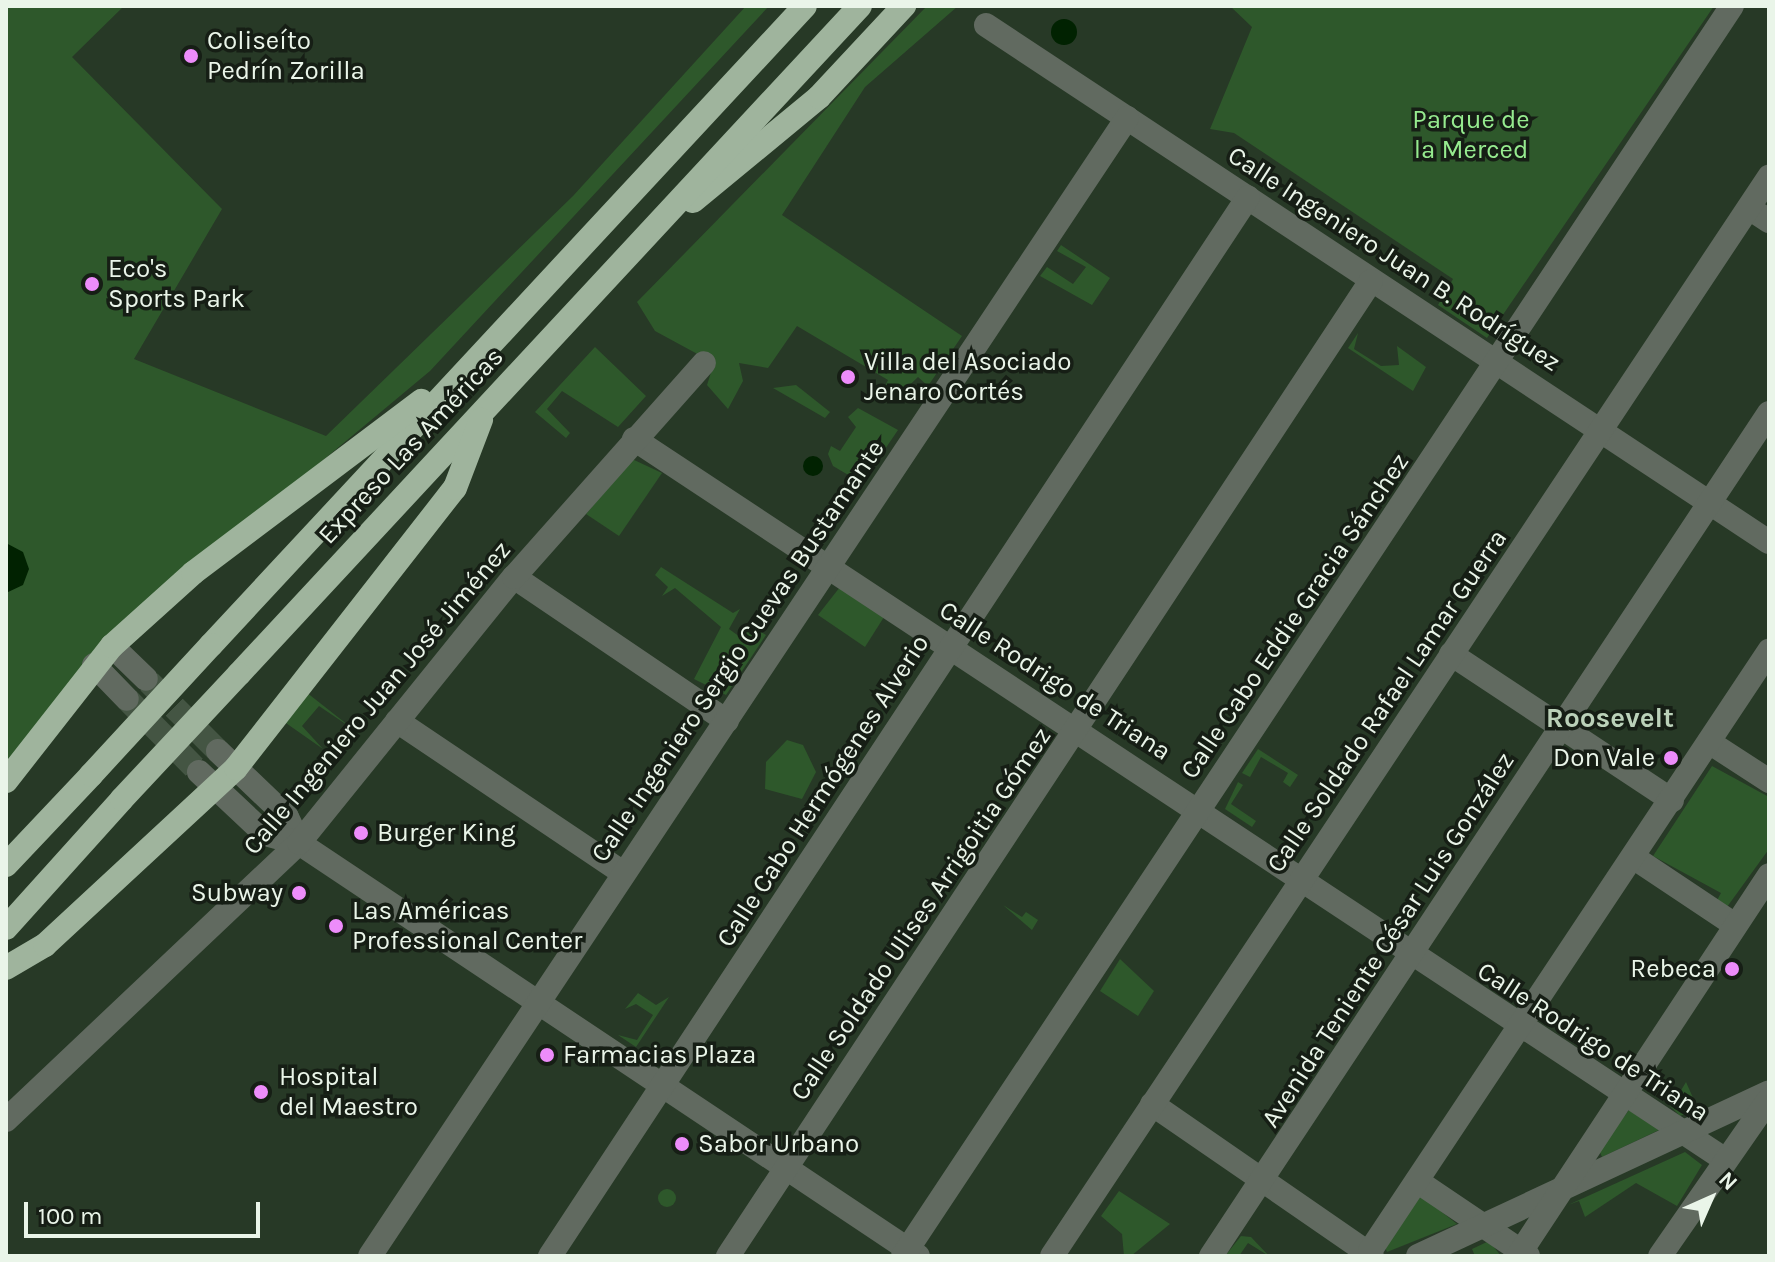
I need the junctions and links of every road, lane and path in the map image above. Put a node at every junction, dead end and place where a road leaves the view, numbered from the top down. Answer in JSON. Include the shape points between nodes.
{"nodes":[{"id":1,"x":805,"y":6,"type":"edge"},
{"id":2,"x":860,"y":6,"type":"edge"},
{"id":3,"x":904,"y":6,"type":"edge"},
{"id":4,"x":1732,"y":6,"type":"edge"},
{"id":5,"x":986,"y":25,"type":"dead end"},
{"id":6,"x":1127,"y":118,"type":"junction"},
{"id":7,"x":1769,"y":177,"type":"edge"},
{"id":8,"x":1248,"y":197,"type":"junction"},
{"id":9,"x":1759,"y":214,"type":"edge"},
{"id":10,"x":657,"y":224,"type":"junction"},
{"id":11,"x":1371,"y":281,"type":"junction"},
{"id":12,"x":1497,"y":362,"type":"junction"},
{"id":13,"x":704,"y":363,"type":"dead end"},
{"id":14,"x":459,"y":375,"type":"junction"},
{"id":15,"x":486,"y":406,"type":"junction"},
{"id":16,"x":1769,"y":413,"type":"edge"},
{"id":17,"x":1602,"y":428,"type":"junction"},
{"id":18,"x":634,"y":439,"type":"junction"},
{"id":19,"x":1710,"y":502,"type":"junction"},
{"id":20,"x":1769,"y":542,"type":"edge"},
{"id":21,"x":829,"y":565,"type":"junction"},
{"id":22,"x":514,"y":577,"type":"junction"},
{"id":23,"x":112,"y":646,"type":"junction"},
{"id":24,"x":952,"y":647,"type":"junction"},
{"id":25,"x":1769,"y":651,"type":"edge"},
{"id":26,"x":1451,"y":654,"type":"junction"},
{"id":27,"x":94,"y":665,"type":"junction"},
{"id":28,"x":146,"y":679,"type":"tunnel mouth"},
{"id":29,"x":127,"y":699,"type":"tunnel mouth"},
{"id":30,"x":397,"y":721,"type":"junction"},
{"id":31,"x":727,"y":721,"type":"junction"},
{"id":32,"x":1562,"y":728,"type":"junction"},
{"id":33,"x":1078,"y":729,"type":"junction"},
{"id":34,"x":1709,"y":742,"type":"junction"},
{"id":35,"x":218,"y":751,"type":"tunnel mouth"},
{"id":36,"x":236,"y":768,"type":"junction"},
{"id":37,"x":206,"y":780,"type":"junction"},
{"id":38,"x":6,"y":781,"type":"edge"},
{"id":39,"x":1769,"y":781,"type":"edge"},
{"id":40,"x":1672,"y":800,"type":"junction"},
{"id":41,"x":1200,"y":810,"type":"junction"},
{"id":42,"x":299,"y":843,"type":"junction"},
{"id":43,"x":1633,"y":857,"type":"junction"},
{"id":44,"x":6,"y":865,"type":"edge"},
{"id":45,"x":623,"y":873,"type":"junction"},
{"id":46,"x":1769,"y":875,"type":"edge"},
{"id":47,"x":1302,"y":879,"type":"junction"},
{"id":48,"x":1735,"y":925,"type":"junction"},
{"id":49,"x":6,"y":928,"type":"edge"},
{"id":50,"x":1409,"y":956,"type":"junction"},
{"id":51,"x":6,"y":968,"type":"edge"},
{"id":52,"x":536,"y":1005,"type":"junction"},
{"id":53,"x":1519,"y":1029,"type":"junction"},
{"id":54,"x":661,"y":1088,"type":"junction"},
{"id":55,"x":1769,"y":1092,"type":"edge"},
{"id":56,"x":1623,"y":1097,"type":"junction"},
{"id":57,"x":1769,"y":1099,"type":"edge"},
{"id":58,"x":1152,"y":1104,"type":"junction"},
{"id":59,"x":6,"y":1120,"type":"edge"},
{"id":60,"x":1687,"y":1135,"type":"junction"},
{"id":61,"x":1724,"y":1159,"type":"junction"},
{"id":62,"x":784,"y":1170,"type":"junction"},
{"id":63,"x":1263,"y":1180,"type":"junction"},
{"id":64,"x":1417,"y":1181,"type":"junction"},
{"id":65,"x":1559,"y":1193,"type":"junction"},
{"id":66,"x":1484,"y":1226,"type":"junction"},
{"id":67,"x":909,"y":1254,"type":"edge"},
{"id":68,"x":1371,"y":1254,"type":"edge"},
{"id":69,"x":1522,"y":1254,"type":"edge"},
{"id":70,"x":370,"y":1256,"type":"edge"},
{"id":71,"x":550,"y":1256,"type":"edge"},
{"id":72,"x":728,"y":1256,"type":"edge"},
{"id":73,"x":1052,"y":1256,"type":"edge"},
{"id":74,"x":1211,"y":1256,"type":"edge"},
{"id":75,"x":1418,"y":1256,"type":"edge"},
{"id":76,"x":1660,"y":1256,"type":"edge"}],
"edges":[{"from":1,"to":14,"type":"highway","name":"Expreso Las Américas"},
{"from":2,"to":10,"type":"highway","name":"Expreso Las Américas"},
{"from":3,"to":10,"type":"highway","via":[[729,178]]},
{"from":4,"to":12,"type":"street","name":"Calle Cabo Eddie Gracia Sánchez"},
{"from":5,"to":6,"type":"street","name":"Calle Ingeniero Juan B. Rodríguez"},
{"from":6,"to":8,"type":"street","name":"Calle Ingeniero Juan B. Rodríguez"},
{"from":6,"to":21,"type":"street","name":"Calle Ingeniero Sergio Cuevas Bustamante"},
{"from":7,"to":9,"type":"street","name":"Calle Soldado Rafael Lamar Guerra"},
{"from":8,"to":11,"type":"street","name":"Calle Ingeniero Juan B. Rodríguez"},
{"from":8,"to":24,"type":"street","name":"Calle Cabo Hermógenes Alverio"},
{"from":9,"to":17,"type":"street","name":"Calle Soldado Rafael Lamar Guerra"},
{"from":10,"to":15,"type":"highway","name":"Expreso Las Américas"},
{"from":11,"to":12,"type":"street","name":"Calle Ingeniero Juan B. Rodríguez"},
{"from":11,"to":33,"type":"street","name":"Calle Soldado Ulises Arrigoitia Gómez"},
{"from":12,"to":17,"type":"street","name":"Calle Ingeniero Juan B. Rodríguez"},
{"from":12,"to":41,"type":"street","name":"Calle Cabo Eddie Gracia Sánchez"},
{"from":13,"to":18,"type":"street","name":"Calle Ingeniero Juan José Jiménez"},
{"from":14,"to":23,"type":"highway","via":[[193,573]]},
{"from":14,"to":44,"type":"highway","name":"Expreso Las Américas","bridge":true},
{"from":15,"to":36,"type":"highway","via":[[455,488]]},
{"from":15,"to":49,"type":"highway","name":"Expreso Las Américas","bridge":true},
{"from":16,"to":19,"type":"street","name":"Avenida Teniente César Luis González"},
{"from":17,"to":19,"type":"street","name":"Calle Ingeniero Juan B. Rodríguez"},
{"from":17,"to":26,"type":"street","name":"Calle Soldado Rafael Lamar Guerra"},
{"from":18,"to":21,"type":"street","name":"Calle Rodrigo de Triana"},
{"from":18,"to":22,"type":"street","name":"Calle Ingeniero Juan José Jiménez"},
{"from":19,"to":20,"type":"street","name":"Calle Ingeniero Juan B. Rodríguez"},
{"from":19,"to":32,"type":"street","name":"Avenida Teniente César Luis González"},
{"from":21,"to":24,"type":"street","name":"Calle Rodrigo de Triana"},
{"from":21,"to":31,"type":"street","name":"Calle Ingeniero Sergio Cuevas Bustamante"},
{"from":22,"to":30,"type":"street","name":"Calle Ingeniero Juan José Jiménez"},
{"from":22,"to":31,"type":"street"},
{"from":23,"to":27,"type":"highway"},
{"from":23,"to":28,"type":"street"},
{"from":24,"to":33,"type":"street","name":"Calle Rodrigo de Triana"},
{"from":24,"to":54,"type":"street","name":"Calle Cabo Hermógenes Alverio"},
{"from":25,"to":34,"type":"street"},
{"from":26,"to":32,"type":"street"},
{"from":26,"to":47,"type":"street","name":"Calle Soldado Rafael Lamar Guerra"},
{"from":27,"to":29,"type":"street"},
{"from":27,"to":38,"type":"highway"},
{"from":30,"to":42,"type":"street","name":"Calle Ingeniero Juan José Jiménez"},
{"from":30,"to":45,"type":"street"},
{"from":31,"to":45,"type":"street","name":"Calle Ingeniero Sergio Cuevas Bustamante"},
{"from":32,"to":40,"type":"street"},
{"from":32,"to":50,"type":"street","name":"Avenida Teniente César Luis González"},
{"from":33,"to":41,"type":"street","name":"Calle Rodrigo de Triana"},
{"from":33,"to":62,"type":"street","name":"Calle Soldado Ulises Arrigoitia Gómez"},
{"from":34,"to":39,"type":"street"},
{"from":34,"to":40,"type":"street"},
{"from":35,"to":36,"type":"street"},
{"from":36,"to":37,"type":"highway"},
{"from":36,"to":42,"type":"street","via":[[287,817]]},
{"from":37,"to":42,"type":"street","via":[[265,834]]},
{"from":37,"to":51,"type":"highway","via":[[45,945]]},
{"from":40,"to":43,"type":"street"},
{"from":41,"to":47,"type":"street","name":"Calle Rodrigo de Triana"},
{"from":41,"to":67,"type":"street","name":"Calle Cabo Eddie Gracia Sánchez"},
{"from":42,"to":52,"type":"street"},
{"from":42,"to":59,"type":"street","name":"Calle Ingeniero Juan José Jiménez"},
{"from":43,"to":48,"type":"street"},
{"from":43,"to":53,"type":"street"},
{"from":45,"to":52,"type":"street","name":"Calle Ingeniero Sergio Cuevas Bustamante"},
{"from":46,"to":48,"type":"street"},
{"from":47,"to":50,"type":"street","name":"Calle Rodrigo de Triana"},
{"from":47,"to":58,"type":"street","name":"Calle Soldado Rafael Lamar Guerra"},
{"from":48,"to":56,"type":"street"},
{"from":50,"to":53,"type":"street","name":"Calle Rodrigo de Triana"},
{"from":50,"to":63,"type":"street","name":"Avenida Teniente César Luis González"},
{"from":52,"to":54,"type":"street"},
{"from":52,"to":70,"type":"street","name":"Calle Ingeniero Sergio Cuevas Bustamante"},
{"from":53,"to":56,"type":"street","name":"Calle Rodrigo de Triana"},
{"from":53,"to":64,"type":"street"},
{"from":54,"to":62,"type":"street"},
{"from":54,"to":71,"type":"street","name":"Calle Cabo Hermógenes Alverio"},
{"from":55,"to":60,"type":"street"},
{"from":56,"to":60,"type":"street","name":"Calle Rodrigo de Triana"},
{"from":56,"to":65,"type":"street"},
{"from":57,"to":61,"type":"street"},
{"from":58,"to":63,"type":"street"},
{"from":58,"to":73,"type":"street","name":"Calle Soldado Rafael Lamar Guerra"},
{"from":60,"to":61,"type":"street","name":"Calle Rodrigo de Triana"},
{"from":60,"to":65,"type":"street"},
{"from":61,"to":76,"type":"street"},
{"from":62,"to":67,"type":"street"},
{"from":62,"to":72,"type":"street","name":"Calle Soldado Ulises Arrigoitia Gómez"},
{"from":63,"to":68,"type":"street"},
{"from":63,"to":74,"type":"street","name":"Avenida Teniente César Luis González"},
{"from":64,"to":66,"type":"street"},
{"from":64,"to":68,"type":"street"},
{"from":65,"to":66,"type":"street"},
{"from":65,"to":69,"type":"street"},
{"from":66,"to":69,"type":"street"},
{"from":66,"to":75,"type":"street"}]}
